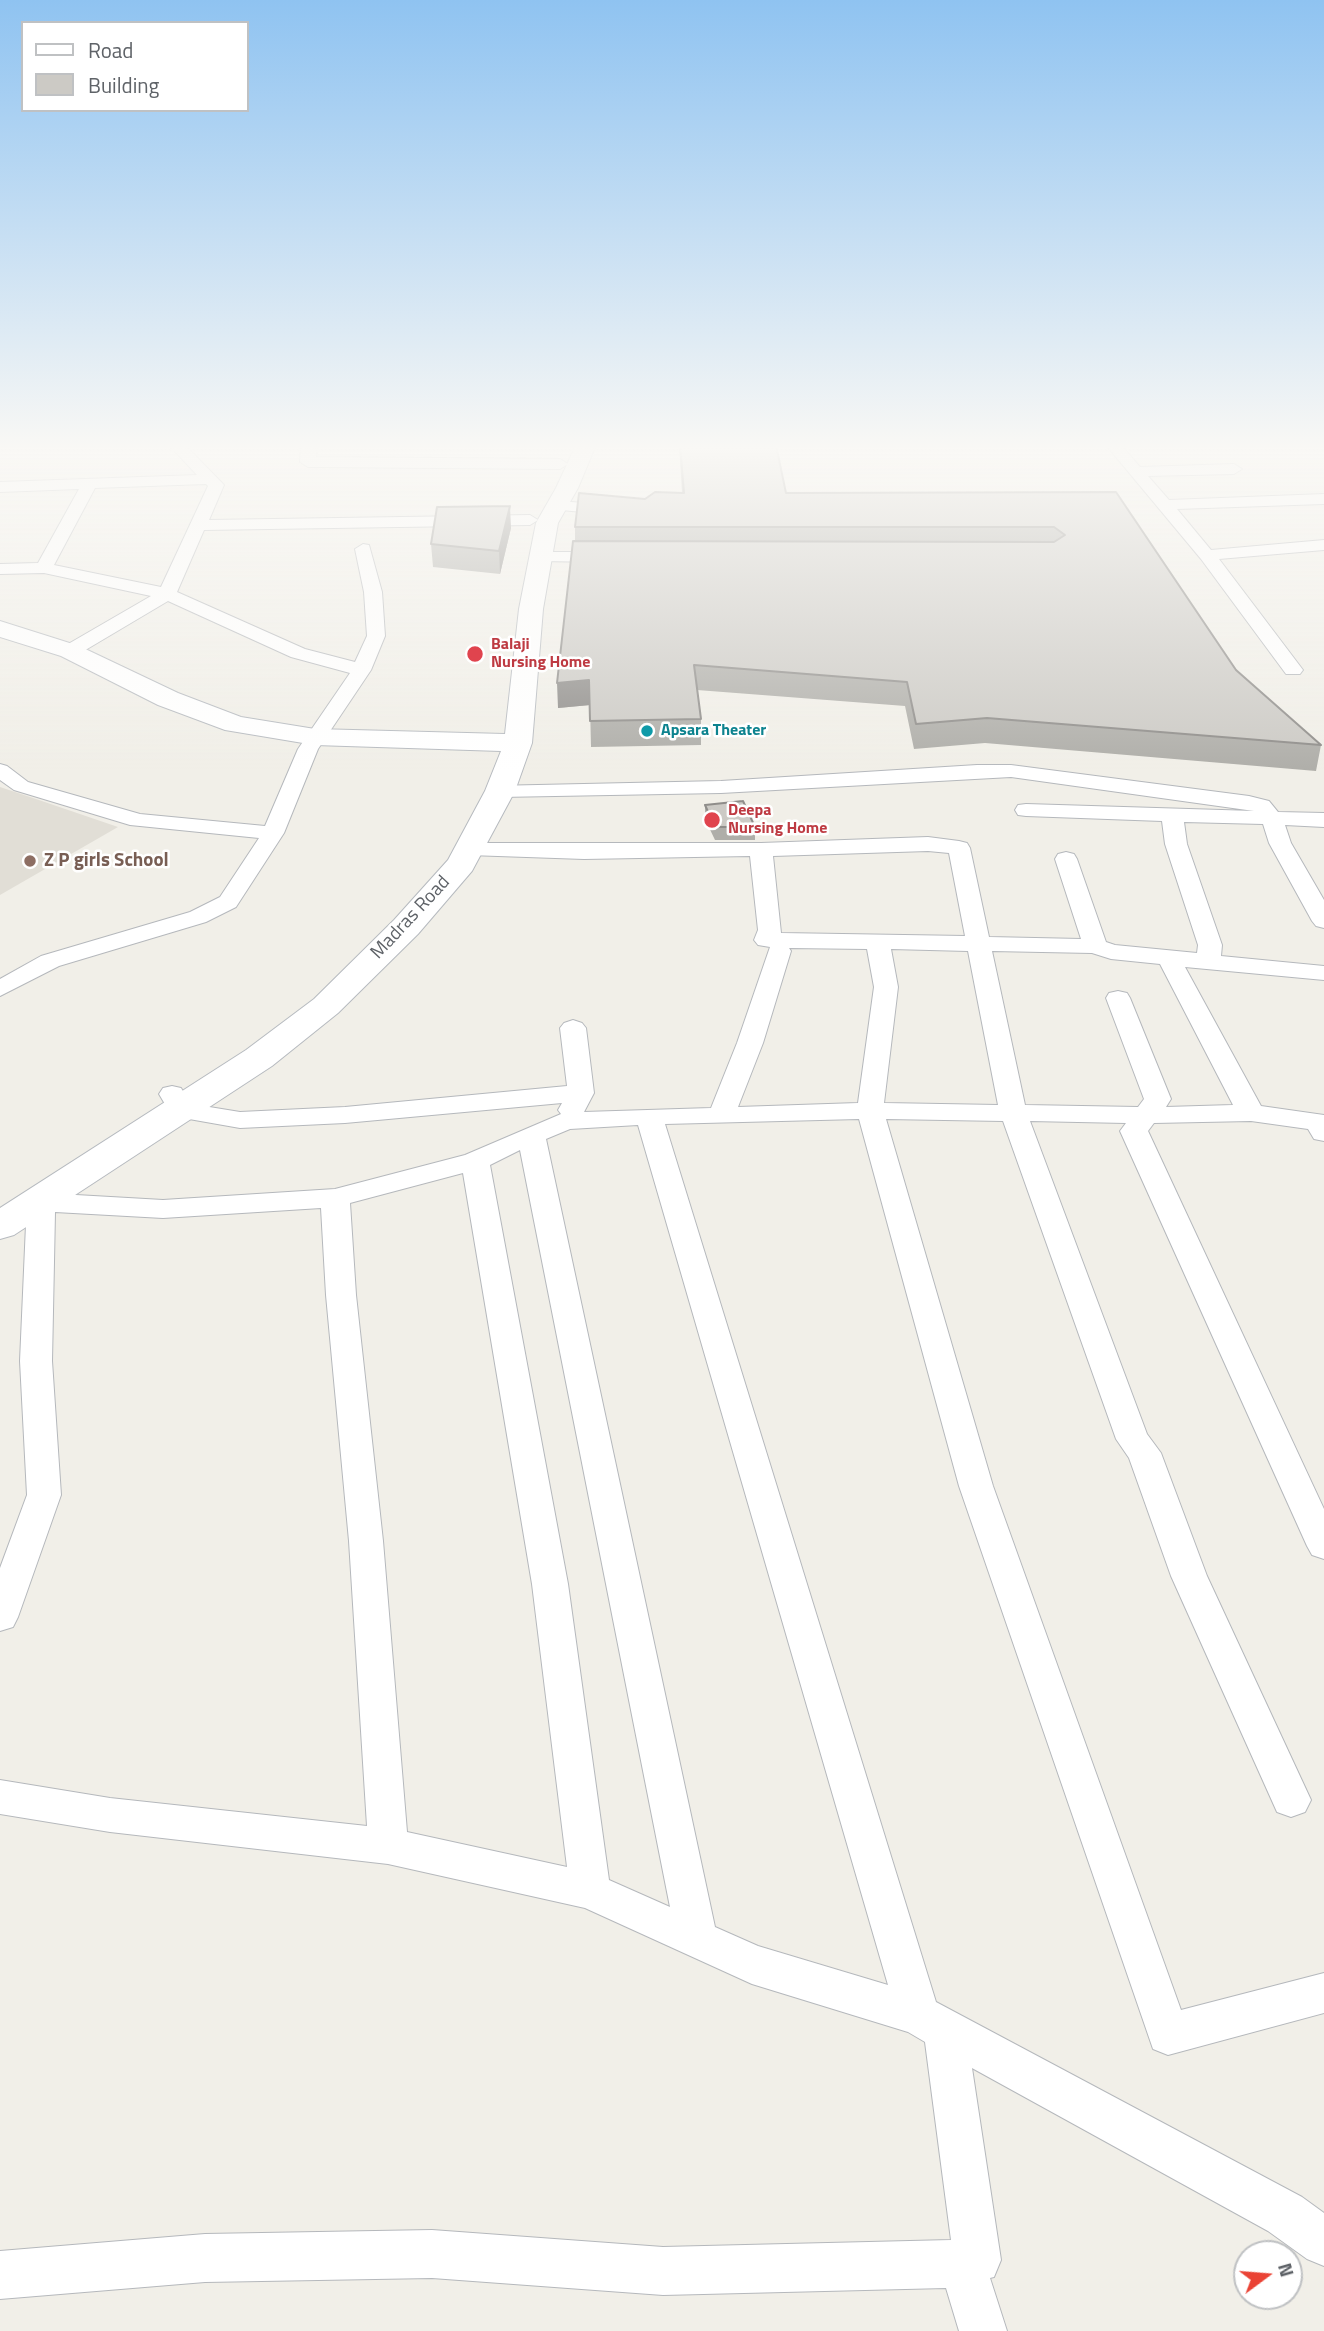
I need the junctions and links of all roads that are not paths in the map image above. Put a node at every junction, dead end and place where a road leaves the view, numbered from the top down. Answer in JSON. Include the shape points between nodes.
{"nodes":[{"id":1,"x":52,"y":554,"type":"edge"},
{"id":2,"x":185,"y":554,"type":"edge"},
{"id":3,"x":364,"y":554,"type":"edge"},
{"id":4,"x":521,"y":554,"type":"edge"},
{"id":5,"x":542,"y":554,"type":"edge"},
{"id":6,"x":1221,"y":554,"type":"edge"},
{"id":7,"x":1207,"y":555,"type":"joint"},
{"id":8,"x":541,"y":557,"type":"junction"},
{"id":9,"x":629,"y":558,"type":"edge"},
{"id":10,"x":44,"y":568,"type":"junction"},
{"id":11,"x":0,"y":569,"type":"edge"},
{"id":12,"x":167,"y":594,"type":"junction"},
{"id":13,"x":0,"y":629,"type":"edge"},
{"id":14,"x":0,"y":642,"type":"edge"},
{"id":15,"x":70,"y":651,"type":"junction"},
{"id":16,"x":361,"y":670,"type":"junction"},
{"id":17,"x":1293,"y":670,"type":"dead end"},
{"id":18,"x":312,"y":743,"type":"junction"},
{"id":19,"x":506,"y":748,"type":"junction"},
{"id":20,"x":0,"y":770,"type":"edge"},
{"id":21,"x":500,"y":791,"type":"junction"},
{"id":22,"x":1026,"y":810,"type":"dead end"},
{"id":23,"x":1172,"y":814,"type":"junction"},
{"id":24,"x":1271,"y":817,"type":"junction"},
{"id":25,"x":1324,"y":820,"type":"edge"},
{"id":26,"x":273,"y":834,"type":"junction"},
{"id":27,"x":469,"y":848,"type":"junction"},
{"id":28,"x":761,"y":850,"type":"junction"},
{"id":29,"x":1066,"y":859,"type":"dead end"},
{"id":30,"x":1324,"y":921,"type":"edge"},
{"id":31,"x":877,"y":943,"type":"junction"},
{"id":32,"x":977,"y":944,"type":"junction"},
{"id":33,"x":1094,"y":946,"type":"junction"},
{"id":34,"x":779,"y":951,"type":"dead end"},
{"id":35,"x":1168,"y":957,"type":"junction"},
{"id":36,"x":1208,"y":960,"type":"junction"},
{"id":37,"x":1324,"y":973,"type":"edge"},
{"id":38,"x":0,"y":989,"type":"edge"},
{"id":39,"x":1118,"y":998,"type":"dead end"},
{"id":40,"x":573,"y":1028,"type":"dead end"},
{"id":41,"x":581,"y":1093,"type":"junction"},
{"id":42,"x":547,"y":1096,"type":"junction"},
{"id":43,"x":177,"y":1102,"type":"junction"},
{"id":44,"x":870,"y":1111,"type":"junction"},
{"id":45,"x":1013,"y":1112,"type":"junction"},
{"id":46,"x":1251,"y":1113,"type":"junction"},
{"id":47,"x":1147,"y":1115,"type":"junction"},
{"id":48,"x":649,"y":1116,"type":"junction"},
{"id":49,"x":721,"y":1116,"type":"junction"},
{"id":50,"x":566,"y":1121,"type":"junction"},
{"id":51,"x":1324,"y":1133,"type":"edge"},
{"id":52,"x":531,"y":1135,"type":"junction"},
{"id":53,"x":475,"y":1161,"type":"junction"},
{"id":54,"x":335,"y":1198,"type":"junction"},
{"id":55,"x":0,"y":1200,"type":"edge"},
{"id":56,"x":41,"y":1202,"type":"junction"},
{"id":57,"x":0,"y":1226,"type":"edge"},
{"id":58,"x":1324,"y":1546,"type":"edge"},
{"id":59,"x":0,"y":1617,"type":"edge"},
{"id":60,"x":0,"y":1797,"type":"edge"},
{"id":61,"x":1290,"y":1800,"type":"dead end"},
{"id":62,"x":388,"y":1846,"type":"junction"},
{"id":63,"x":590,"y":1891,"type":"junction"},
{"id":64,"x":697,"y":1939,"type":"junction"},
{"id":65,"x":1324,"y":1993,"type":"edge"},
{"id":66,"x":932,"y":2022,"type":"junction"},
{"id":67,"x":1324,"y":2242,"type":"edge"},
{"id":68,"x":962,"y":2264,"type":"junction"},
{"id":69,"x":0,"y":2275,"type":"edge"},
{"id":70,"x":983,"y":2331,"type":"edge"}],
"edges":[{"from":1,"to":10,"type":"street"},
{"from":2,"to":12,"type":"street"},
{"from":3,"to":16,"type":"street","via":[[376,636]]},
{"from":4,"to":19,"type":"main road","via":[[514,577]]},
{"from":5,"to":8,"type":"main road","name":"Madras Road"},
{"from":6,"to":7,"type":"street"},
{"from":7,"to":17,"type":"street"},
{"from":8,"to":9,"type":"street"},
{"from":8,"to":19,"type":"main road","name":"Madras Road"},
{"from":10,"to":11,"type":"street"},
{"from":10,"to":12,"type":"street"},
{"from":12,"to":15,"type":"street"},
{"from":12,"to":16,"type":"street","via":[[298,653]]},
{"from":13,"to":15,"type":"main road"},
{"from":14,"to":18,"type":"main road","via":[[45,657],[206,729]]},
{"from":15,"to":18,"type":"main road","via":[[201,712]]},
{"from":16,"to":18,"type":"street"},
{"from":18,"to":19,"type":"main road"},
{"from":18,"to":26,"type":"street"},
{"from":19,"to":21,"type":"main road","name":"Madras Road"},
{"from":19,"to":43,"type":"main road","via":[[448,855],[392,916],[313,993]]},
{"from":20,"to":26,"type":"street","via":[[21,786],[138,820]]},
{"from":21,"to":24,"type":"street","via":[[721,787],[1011,771],[1249,802]]},
{"from":21,"to":27,"type":"main road","name":"Madras Road"},
{"from":22,"to":23,"type":"street"},
{"from":23,"to":24,"type":"street"},
{"from":23,"to":36,"type":"street","via":[[1176,844],[1210,945]]},
{"from":24,"to":25,"type":"street"},
{"from":24,"to":30,"type":"street","via":[[1280,843]]},
{"from":26,"to":38,"type":"street","via":[[228,902],[198,917],[50,961]]},
{"from":27,"to":28,"type":"street"},
{"from":27,"to":43,"type":"main road","name":"Madras Road","via":[[461,864],[406,927],[326,1006],[259,1058]]},
{"from":28,"to":31,"type":"street","via":[[770,930],[766,940]]},
{"from":28,"to":32,"type":"street","via":[[959,848]]},
{"from":29,"to":33,"type":"street"},
{"from":31,"to":32,"type":"street"},
{"from":31,"to":44,"type":"street","via":[[886,987]]},
{"from":32,"to":33,"type":"street"},
{"from":32,"to":45,"type":"street"},
{"from":33,"to":35,"type":"street","via":[[1111,953]]},
{"from":34,"to":49,"type":"street"},
{"from":35,"to":36,"type":"street"},
{"from":35,"to":46,"type":"street"},
{"from":36,"to":37,"type":"street"},
{"from":39,"to":47,"type":"street","via":[[1158,1099]]},
{"from":40,"to":41,"type":"street"},
{"from":41,"to":42,"type":"street"},
{"from":41,"to":50,"type":"street"},
{"from":42,"to":43,"type":"street","via":[[240,1120]]},
{"from":42,"to":50,"type":"street"},
{"from":43,"to":55,"type":"main road"},
{"from":43,"to":56,"type":"main road","name":"Madras Road"},
{"from":44,"to":45,"type":"street"},
{"from":44,"to":49,"type":"street"},
{"from":44,"to":65,"type":"street","via":[[976,1486],[1168,2034]]},
{"from":45,"to":47,"type":"street"},
{"from":45,"to":61,"type":"street","via":[[1132,1439],[1144,1453],[1189,1576]]},
{"from":46,"to":47,"type":"street"},
{"from":46,"to":51,"type":"street","via":[[1319,1122]]},
{"from":47,"to":58,"type":"street","via":[[1133,1131]]},
{"from":48,"to":49,"type":"street"},
{"from":48,"to":50,"type":"street"},
{"from":48,"to":66,"type":"street"},
{"from":50,"to":52,"type":"street"},
{"from":52,"to":53,"type":"street"},
{"from":52,"to":64,"type":"street"},
{"from":53,"to":54,"type":"street"},
{"from":53,"to":63,"type":"street","via":[[550,1584]]},
{"from":54,"to":56,"type":"street","via":[[163,1209]]},
{"from":54,"to":62,"type":"street"},
{"from":56,"to":57,"type":"main road","name":"Madras Road"},
{"from":56,"to":59,"type":"street","via":[[36,1361],[44,1495]]},
{"from":60,"to":62,"type":"street","via":[[110,1815]]},
{"from":62,"to":63,"type":"street"},
{"from":63,"to":64,"type":"street"},
{"from":64,"to":66,"type":"street","via":[[752,1964]]},
{"from":66,"to":67,"type":"street","via":[[1285,2214]]},
{"from":66,"to":68,"type":"street","via":[[976,2260]]},
{"from":68,"to":69,"type":"street","via":[[663,2271],[432,2254],[205,2258]]},
{"from":68,"to":70,"type":"street"}]}
